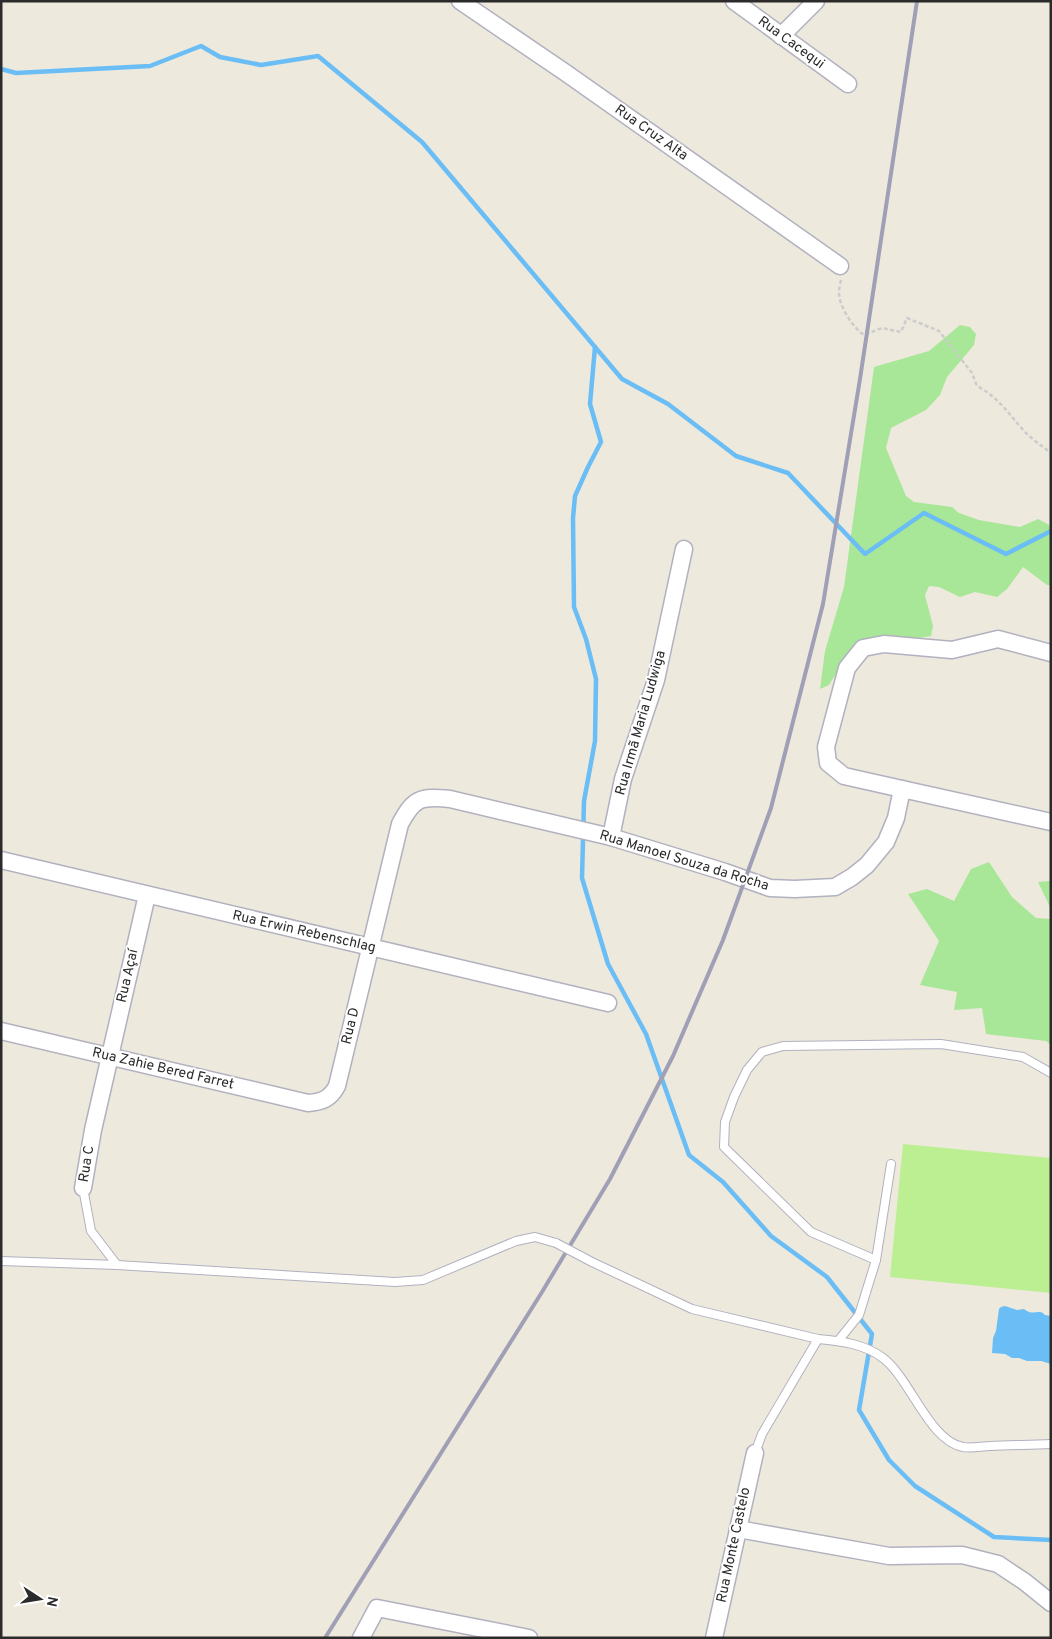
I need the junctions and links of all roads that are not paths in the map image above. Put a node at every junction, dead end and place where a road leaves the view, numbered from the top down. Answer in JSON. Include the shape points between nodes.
{"nodes":[{"id":1,"x":460,"y":1,"type":"edge"},
{"id":2,"x":734,"y":1,"type":"edge"},
{"id":3,"x":816,"y":1,"type":"edge"},
{"id":4,"x":780,"y":36,"type":"junction"},
{"id":5,"x":848,"y":84,"type":"dead end"},
{"id":6,"x":840,"y":266,"type":"road end"},
{"id":7,"x":684,"y":549,"type":"dead end"},
{"id":8,"x":1051,"y":653,"type":"edge"},
{"id":9,"x":902,"y":789,"type":"junction"},
{"id":10,"x":1051,"y":822,"type":"edge"},
{"id":11,"x":611,"y":838,"type":"junction"},
{"id":12,"x":1,"y":860,"type":"edge"},
{"id":13,"x":147,"y":896,"type":"junction"},
{"id":14,"x":370,"y":948,"type":"junction"},
{"id":15,"x":608,"y":1003,"type":"dead end"},
{"id":16,"x":1,"y":1030,"type":"edge"},
{"id":17,"x":110,"y":1057,"type":"junction"},
{"id":18,"x":1051,"y":1073,"type":"edge"},
{"id":19,"x":325,"y":1100,"type":"joint"},
{"id":20,"x":891,"y":1164,"type":"dead end"},
{"id":21,"x":83,"y":1188,"type":"joint"},
{"id":22,"x":876,"y":1260,"type":"junction"},
{"id":23,"x":1,"y":1261,"type":"edge"},
{"id":24,"x":117,"y":1265,"type":"junction"},
{"id":25,"x":818,"y":1340,"type":"junction"},
{"id":26,"x":838,"y":1341,"type":"junction"},
{"id":27,"x":1051,"y":1444,"type":"edge"},
{"id":28,"x":755,"y":1453,"type":"joint"},
{"id":29,"x":738,"y":1529,"type":"junction"},
{"id":30,"x":1051,"y":1603,"type":"edge"},
{"id":31,"x":361,"y":1638,"type":"edge"},
{"id":32,"x":529,"y":1638,"type":"edge"},
{"id":33,"x":714,"y":1638,"type":"edge"}],
"edges":[{"from":1,"to":6,"type":"street","name":"Rua Cruz Alta"},
{"from":2,"to":4,"type":"street","name":"Rua Cacequi"},
{"from":3,"to":4,"type":"street"},
{"from":4,"to":5,"type":"street","name":"Rua Cacequi"},
{"from":7,"to":11,"type":"street","name":"Rua Irmã Maria Ludwiga","via":[[656,680],[622,780]]},
{"from":8,"to":9,"type":"street","via":[[998,639],[952,650],[884,644],[863,648],[847,668],[826,747],[828,763],[844,776]]},
{"from":9,"to":10,"type":"street"},
{"from":9,"to":11,"type":"street","name":"Rua Manoel Souza da Rocha","via":[[896,818],[886,842],[867,865],[835,887],[770,888]]},
{"from":11,"to":14,"type":"street","name":"Rua Manoel Souza da Rocha","via":[[450,799],[432,797],[415,801],[400,824]]},
{"from":12,"to":13,"type":"street","name":"Rua Erwin Rebenschlag"},
{"from":13,"to":14,"type":"street","name":"Rua Erwin Rebenschlag"},
{"from":13,"to":17,"type":"street","name":"Rua Açaí"},
{"from":14,"to":15,"type":"street","name":"Rua Erwin Rebenschlag"},
{"from":14,"to":19,"type":"street","name":"Rua D","via":[[337,1086]]},
{"from":16,"to":17,"type":"street","name":"Rua Zahie Bered Farret"},
{"from":17,"to":19,"type":"street","name":"Rua Zahie Bered Farret","via":[[308,1103]]},
{"from":17,"to":21,"type":"street","name":"Rua C"},
{"from":18,"to":22,"type":"lane","via":[[1023,1057],[941,1044],[783,1046],[762,1052],[747,1070],[734,1096],[725,1122],[724,1147],[811,1232]]},
{"from":20,"to":22,"type":"lane"},
{"from":21,"to":24,"type":"lane","name":"Rua C","via":[[91,1231]]},
{"from":22,"to":26,"type":"lane","via":[[859,1315]]},
{"from":23,"to":24,"type":"lane"},
{"from":24,"to":25,"type":"lane","bridge":true,"via":[[395,1282],[423,1280],[516,1241],[535,1237],[556,1242],[692,1309]]},
{"from":25,"to":26,"type":"lane"},
{"from":25,"to":28,"type":"lane","via":[[762,1434]]},
{"from":26,"to":27,"type":"lane","via":[[860,1346],[884,1358],[947,1440],[963,1447]]},
{"from":28,"to":29,"type":"street","name":"Rua Monte Castelo"},
{"from":29,"to":30,"type":"street","via":[[889,1556],[962,1556],[998,1564]]},
{"from":29,"to":33,"type":"street","name":"Rua Monte Castelo"},
{"from":31,"to":32,"type":"street","via":[[378,1608]]}]}
